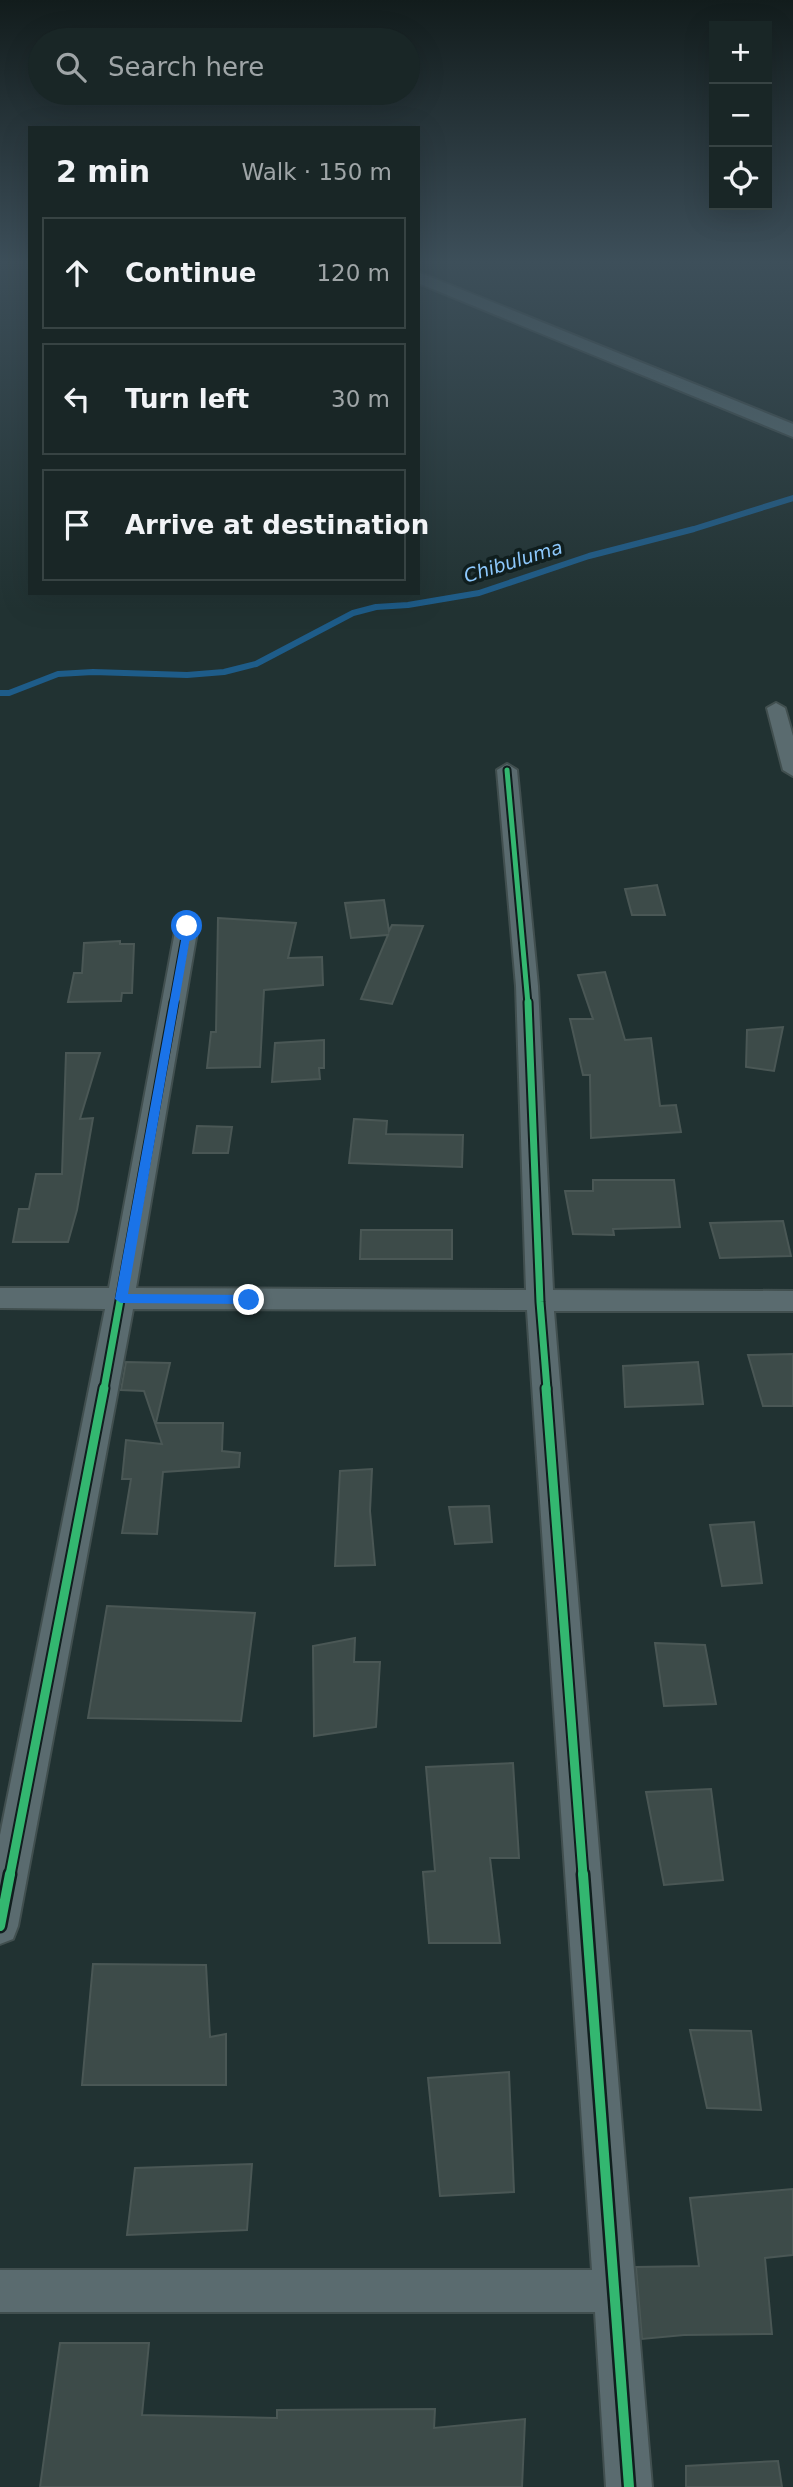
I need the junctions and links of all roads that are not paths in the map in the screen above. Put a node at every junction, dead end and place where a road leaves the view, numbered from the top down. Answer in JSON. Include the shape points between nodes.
{"nodes":[{"id":1,"x":662,"y":377,"type":"edge"},
{"id":2,"x":793,"y":431,"type":"edge"},
{"id":3,"x":776,"y":708,"type":"dead end"},
{"id":4,"x":506,"y":770,"type":"dead end"},
{"id":5,"x":793,"y":770,"type":"edge"},
{"id":6,"x":187,"y":926,"type":"dead end"},
{"id":7,"x":0,"y":1298,"type":"edge"},
{"id":8,"x":121,"y":1299,"type":"junction"},
{"id":9,"x":793,"y":1301,"type":"edge"},
{"id":10,"x":540,"y":1302,"type":"junction"},
{"id":11,"x":0,"y":1926,"type":"edge"},
{"id":12,"x":0,"y":2291,"type":"edge"},
{"id":13,"x":615,"y":2291,"type":"junction"},
{"id":14,"x":629,"y":2487,"type":"edge"}],
"edges":[{"from":1,"to":2,"type":"street"},
{"from":3,"to":5,"type":"street"},
{"from":4,"to":10,"type":"street","via":[[527,986]]},
{"from":6,"to":8,"type":"street"},
{"from":7,"to":8,"type":"street"},
{"from":8,"to":10,"type":"street"},
{"from":8,"to":11,"type":"street"},
{"from":9,"to":10,"type":"street"},
{"from":10,"to":13,"type":"street"},
{"from":12,"to":13,"type":"street"},
{"from":13,"to":14,"type":"street"}]}
